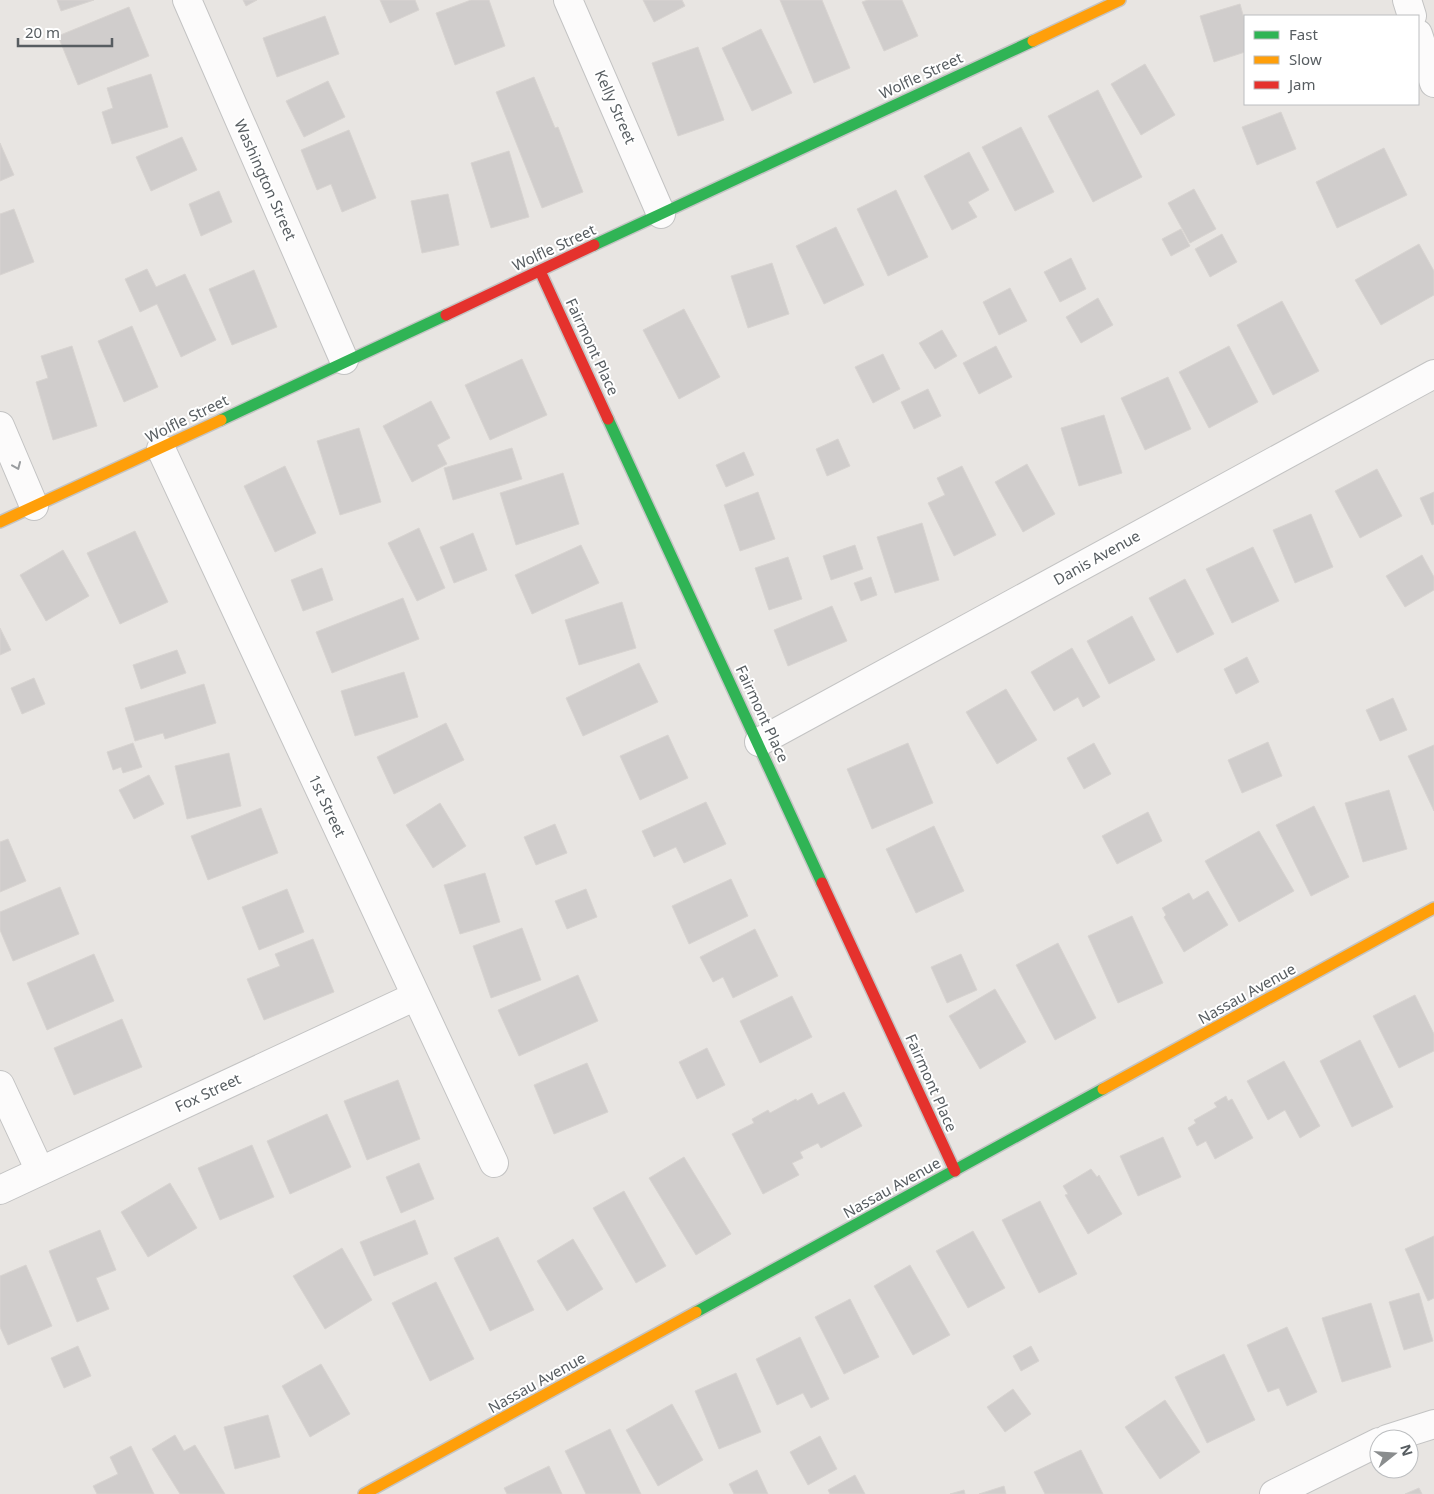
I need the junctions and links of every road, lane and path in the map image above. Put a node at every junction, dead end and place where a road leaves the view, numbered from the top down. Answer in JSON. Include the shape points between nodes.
{"nodes":[{"id":1,"x":187,"y":0,"type":"edge"},
{"id":2,"x":568,"y":0,"type":"edge"},
{"id":3,"x":1120,"y":0,"type":"edge"},
{"id":4,"x":1407,"y":0,"type":"edge"},
{"id":5,"x":1412,"y":15,"type":"edge"},
{"id":6,"x":1419,"y":37,"type":"edge"},
{"id":7,"x":1434,"y":83,"type":"edge"},
{"id":8,"x":661,"y":214,"type":"junction"},
{"id":9,"x":540,"y":270,"type":"junction"},
{"id":10,"x":344,"y":360,"type":"junction"},
{"id":11,"x":1434,"y":374,"type":"edge"},
{"id":12,"x":0,"y":426,"type":"edge"},
{"id":13,"x":161,"y":449,"type":"junction"},
{"id":14,"x":34,"y":506,"type":"junction"},
{"id":15,"x":0,"y":522,"type":"edge"},
{"id":16,"x":759,"y":742,"type":"junction"},
{"id":17,"x":1434,"y":908,"type":"edge"},
{"id":18,"x":416,"y":996,"type":"junction"},
{"id":19,"x":0,"y":1085,"type":"edge"},
{"id":20,"x":494,"y":1163,"type":"dead end"},
{"id":21,"x":40,"y":1171,"type":"junction"},
{"id":22,"x":954,"y":1171,"type":"junction"},
{"id":23,"x":0,"y":1190,"type":"edge"},
{"id":24,"x":1434,"y":1424,"type":"edge"},
{"id":25,"x":1418,"y":1429,"type":"edge"},
{"id":26,"x":1369,"y":1447,"type":"edge"},
{"id":27,"x":364,"y":1494,"type":"edge"},
{"id":28,"x":1274,"y":1494,"type":"edge"}],
"edges":[{"from":1,"to":10,"type":"street","name":"Washington Street"},
{"from":2,"to":8,"type":"street","name":"Kelly Street"},
{"from":3,"to":8,"type":"street","name":"Wolfle Street"},
{"from":4,"to":5,"type":"street"},
{"from":6,"to":7,"type":"street"},
{"from":8,"to":9,"type":"street","name":"Wolfle Street"},
{"from":9,"to":10,"type":"street","name":"Wolfle Street"},
{"from":9,"to":16,"type":"street","name":"Fairmont Place"},
{"from":10,"to":13,"type":"street","name":"Wolfle Street"},
{"from":11,"to":16,"type":"street","name":"Danis Avenue"},
{"from":12,"to":14,"type":"street","one_way":true},
{"from":13,"to":14,"type":"street","name":"Wolfle Street"},
{"from":13,"to":18,"type":"street","name":"1st Street"},
{"from":14,"to":15,"type":"street","name":"Wolfle Street"},
{"from":16,"to":22,"type":"street","name":"Fairmont Place"},
{"from":17,"to":22,"type":"street","name":"Nassau Avenue"},
{"from":18,"to":20,"type":"street","name":"1st Street"},
{"from":18,"to":21,"type":"street","name":"Fox Street"},
{"from":19,"to":21,"type":"street"},
{"from":21,"to":23,"type":"street","name":"Fox Street"},
{"from":22,"to":27,"type":"street","name":"Nassau Avenue"},
{"from":24,"to":25,"type":"street"},
{"from":26,"to":28,"type":"street"}]}
